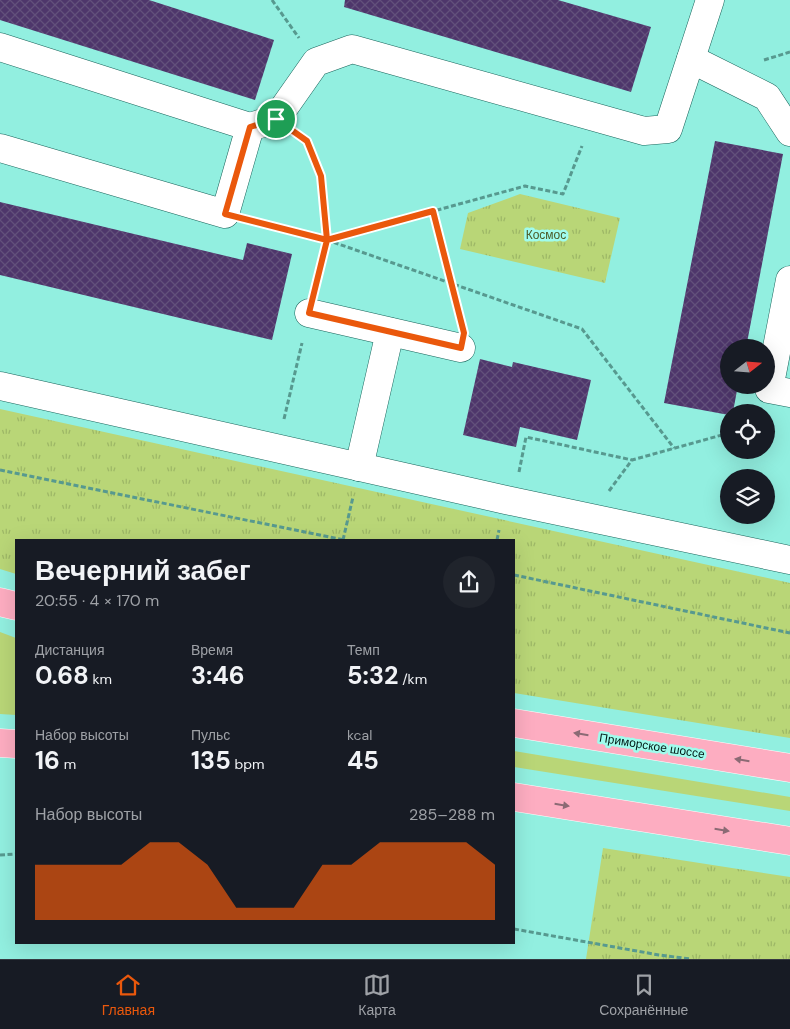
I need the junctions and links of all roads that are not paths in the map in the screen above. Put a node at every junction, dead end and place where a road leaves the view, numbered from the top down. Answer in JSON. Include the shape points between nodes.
{"nodes":[{"id":1,"x":710,"y":0,"type":"edge"},
{"id":2,"x":0,"y":47,"type":"edge"},
{"id":3,"x":691,"y":59,"type":"junction"},
{"id":4,"x":250,"y":127,"type":"junction"},
{"id":5,"x":790,"y":132,"type":"edge"},
{"id":6,"x":0,"y":148,"type":"edge"},
{"id":7,"x":790,"y":280,"type":"edge"},
{"id":8,"x":309,"y":313,"type":"road end"},
{"id":9,"x":390,"y":332,"type":"junction"},
{"id":10,"x":461,"y":348,"type":"road end"},
{"id":11,"x":0,"y":386,"type":"edge"},
{"id":12,"x":790,"y":393,"type":"edge"},
{"id":13,"x":359,"y":467,"type":"junction"},
{"id":14,"x":790,"y":560,"type":"edge"},
{"id":15,"x":0,"y":602,"type":"edge"},
{"id":16,"x":15,"y":606,"type":"edge"},
{"id":17,"x":515,"y":723,"type":"edge"},
{"id":18,"x":0,"y":743,"type":"edge"},
{"id":19,"x":15,"y":744,"type":"edge"},
{"id":20,"x":790,"y":768,"type":"edge"},
{"id":21,"x":515,"y":797,"type":"edge"},
{"id":22,"x":790,"y":841,"type":"edge"}],
"edges":[{"from":1,"to":3,"type":"street"},
{"from":2,"to":4,"type":"street"},
{"from":3,"to":4,"type":"street","via":[[668,129],[644,131],[352,48],[316,62],[276,119]]},
{"from":3,"to":5,"type":"street","via":[[767,97]]},
{"from":4,"to":6,"type":"street","via":[[225,214]]},
{"from":7,"to":12,"type":"street","via":[[769,389]]},
{"from":8,"to":9,"type":"street"},
{"from":9,"to":10,"type":"street"},
{"from":9,"to":13,"type":"street"},
{"from":11,"to":13,"type":"street"},
{"from":13,"to":14,"type":"street"},
{"from":15,"to":16,"type":"highway"},
{"from":20,"to":17,"type":"highway","name":"Приморское шоссе","one_way":true},
{"from":18,"to":19,"type":"highway"},
{"from":21,"to":22,"type":"highway","one_way":true}]}
